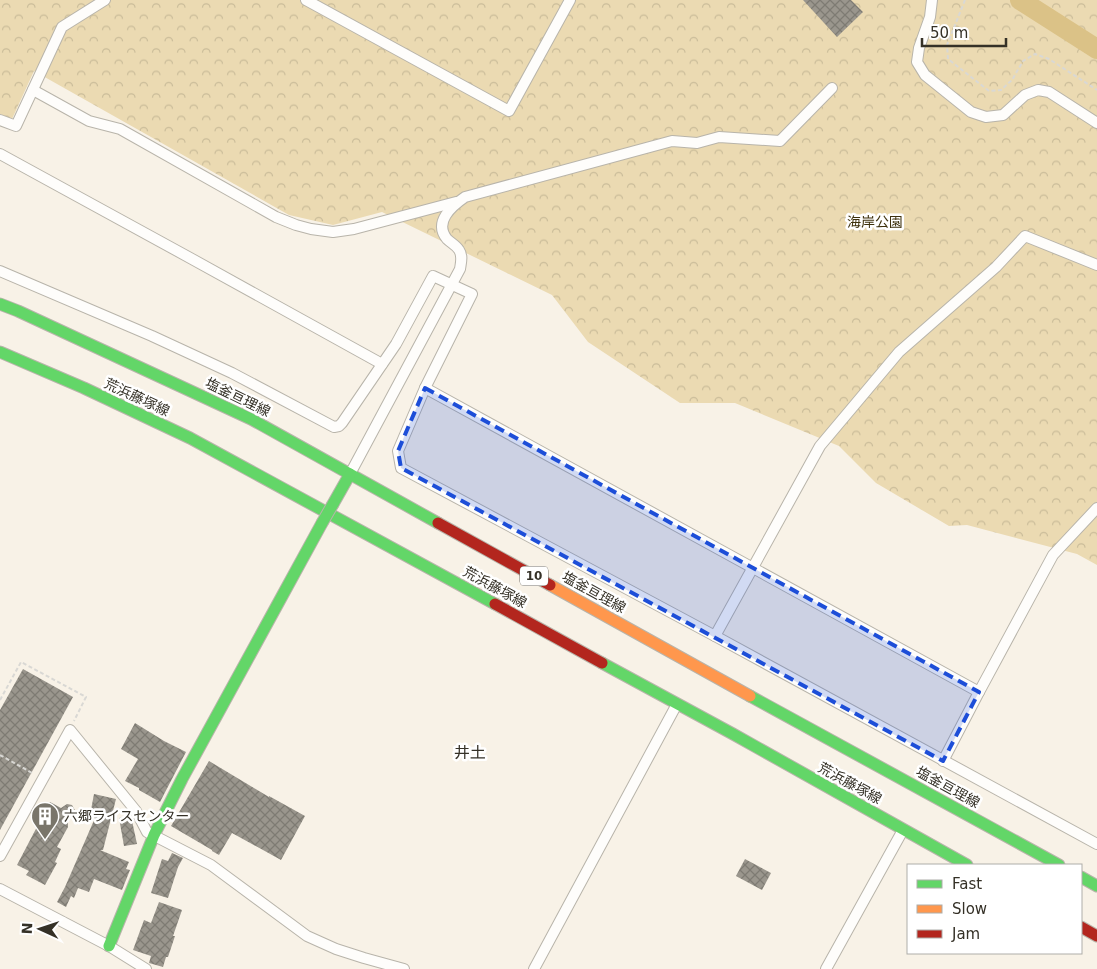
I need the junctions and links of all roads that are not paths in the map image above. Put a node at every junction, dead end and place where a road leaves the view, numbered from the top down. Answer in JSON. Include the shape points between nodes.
{"nodes":[{"id":1,"x":105,"y":0,"type":"edge"},
{"id":2,"x":306,"y":0,"type":"edge"},
{"id":3,"x":570,"y":0,"type":"edge"},
{"id":4,"x":932,"y":0,"type":"edge"},
{"id":5,"x":832,"y":88,"type":"dead end"},
{"id":6,"x":33,"y":90,"type":"junction"},
{"id":7,"x":0,"y":120,"type":"edge"},
{"id":8,"x":1097,"y":123,"type":"edge"},
{"id":9,"x":0,"y":154,"type":"edge"},
{"id":10,"x":459,"y":201,"type":"junction"},
{"id":11,"x":1097,"y":265,"type":"edge"},
{"id":12,"x":0,"y":271,"type":"edge"},
{"id":13,"x":452,"y":284,"type":"junction"},
{"id":14,"x":0,"y":304,"type":"edge"},
{"id":15,"x":0,"y":352,"type":"edge"},
{"id":16,"x":382,"y":364,"type":"junction"},
{"id":17,"x":425,"y":388,"type":"junction"},
{"id":18,"x":350,"y":474,"type":"junction"},
{"id":19,"x":1097,"y":508,"type":"edge"},
{"id":20,"x":753,"y":568,"type":"junction"},
{"id":21,"x":715,"y":636,"type":"junction"},
{"id":22,"x":980,"y":692,"type":"junction"},
{"id":23,"x":677,"y":704,"type":"junction"},
{"id":24,"x":943,"y":761,"type":"junction"},
{"id":25,"x":903,"y":830,"type":"junction"},
{"id":26,"x":154,"y":835,"type":"junction"},
{"id":27,"x":1097,"y":844,"type":"edge"},
{"id":28,"x":0,"y":856,"type":"edge"},
{"id":29,"x":966,"y":864,"type":"edge"},
{"id":30,"x":1057,"y":864,"type":"edge"},
{"id":31,"x":1082,"y":878,"type":"edge"},
{"id":32,"x":1097,"y":886,"type":"edge"},
{"id":33,"x":0,"y":890,"type":"edge"},
{"id":34,"x":1082,"y":928,"type":"edge"},
{"id":35,"x":1097,"y":936,"type":"edge"},
{"id":36,"x":109,"y":946,"type":"junction"},
{"id":37,"x":129,"y":965,"type":"edge"},
{"id":38,"x":146,"y":969,"type":"edge"},
{"id":39,"x":404,"y":969,"type":"edge"},
{"id":40,"x":534,"y":969,"type":"edge"},
{"id":41,"x":826,"y":969,"type":"edge"}],
"edges":[{"from":1,"to":6,"type":"street","via":[[62,27]]},
{"from":2,"to":3,"type":"street","via":[[509,111]]},
{"from":4,"to":8,"type":"street","via":[[917,62],[925,75],[971,112],[986,117],[1003,115],[1025,95],[1038,90],[1049,92]]},
{"from":5,"to":10,"type":"street","via":[[780,141],[718,138],[697,143],[672,141]]},
{"from":6,"to":7,"type":"street","via":[[16,126]]},
{"from":6,"to":10,"type":"street","via":[[89,121],[120,130],[276,217],[311,230],[333,232],[354,229]]},
{"from":9,"to":16,"type":"street"},
{"from":10,"to":13,"type":"street","via":[[446,213],[443,222],[443,231],[460,250],[462,259]]},
{"from":11,"to":20,"type":"street","via":[[1025,236],[996,267],[899,352],[820,446]]},
{"from":12,"to":16,"type":"street","via":[[232,373],[334,427],[342,423]]},
{"from":13,"to":16,"type":"street","via":[[433,276]]},
{"from":13,"to":17,"type":"street","via":[[472,294]]},
{"from":13,"to":18,"type":"street"},
{"from":14,"to":18,"type":"street","name":"塩釜亘理線","number":"10","via":[[251,420]]},
{"from":15,"to":23,"type":"street","name":"荒浜藤塚線","via":[[190,438]]},
{"from":17,"to":20,"type":"street"},
{"from":17,"to":21,"type":"street","via":[[398,451],[401,468]]},
{"from":18,"to":26,"type":"street","bridge":true},
{"from":18,"to":30,"type":"street","name":"塩釜亘理線","number":"10"},
{"from":19,"to":22,"type":"street","via":[[1053,555]]},
{"from":20,"to":21,"type":"street"},
{"from":20,"to":22,"type":"street"},
{"from":21,"to":24,"type":"street"},
{"from":22,"to":24,"type":"street"},
{"from":23,"to":25,"type":"street","name":"荒浜藤塚線"},
{"from":23,"to":40,"type":"street"},
{"from":24,"to":27,"type":"street"},
{"from":25,"to":29,"type":"street","name":"荒浜藤塚線"},
{"from":25,"to":41,"type":"street"},
{"from":26,"to":28,"type":"street","via":[[147,832],[136,810],[70,730]]},
{"from":26,"to":36,"type":"street"},
{"from":26,"to":39,"type":"street","via":[[211,865],[307,936],[336,949]]},
{"from":31,"to":32,"type":"street"},
{"from":33,"to":36,"type":"street"},
{"from":34,"to":35,"type":"street"},
{"from":36,"to":37,"type":"street"},
{"from":37,"to":38,"type":"street"}]}
